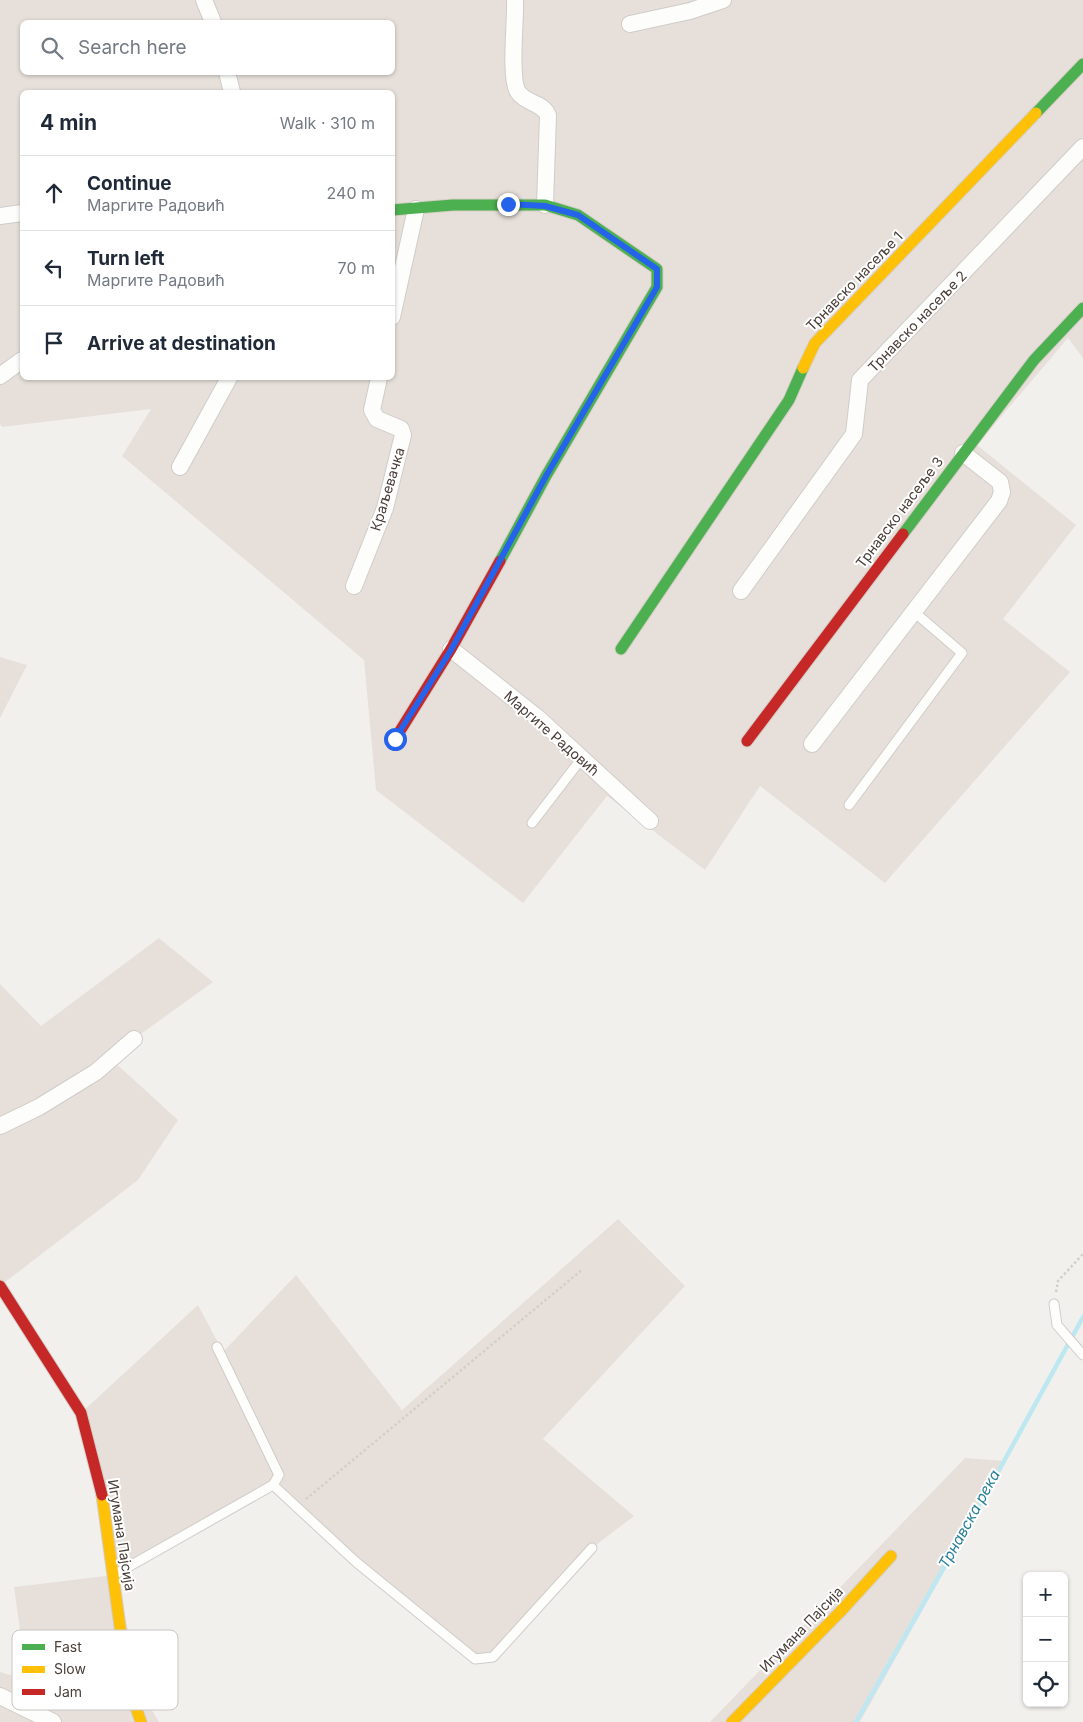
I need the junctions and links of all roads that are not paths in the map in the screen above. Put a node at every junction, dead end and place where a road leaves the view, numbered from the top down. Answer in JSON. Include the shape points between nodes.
{"nodes":[{"id":1,"x":204,"y":0,"type":"edge"},
{"id":2,"x":515,"y":0,"type":"edge"},
{"id":3,"x":723,"y":0,"type":"edge"},
{"id":4,"x":212,"y":20,"type":"edge"},
{"id":5,"x":630,"y":24,"type":"dead end"},
{"id":6,"x":1083,"y":64,"type":"edge"},
{"id":7,"x":228,"y":75,"type":"edge"},
{"id":8,"x":232,"y":90,"type":"edge"},
{"id":9,"x":1083,"y":147,"type":"edge"},
{"id":10,"x":545,"y":206,"type":"junction"},
{"id":11,"x":416,"y":209,"type":"junction"},
{"id":12,"x":395,"y":210,"type":"edge"},
{"id":13,"x":20,"y":213,"type":"edge"},
{"id":14,"x":0,"y":216,"type":"edge"},
{"id":15,"x":395,"y":304,"type":"edge"},
{"id":16,"x":1083,"y":308,"type":"edge"},
{"id":17,"x":20,"y":361,"type":"edge"},
{"id":18,"x":0,"y":376,"type":"edge"},
{"id":19,"x":228,"y":380,"type":"edge"},
{"id":20,"x":379,"y":380,"type":"edge"},
{"id":21,"x":963,"y":453,"type":"junction"},
{"id":22,"x":180,"y":467,"type":"dead end"},
{"id":23,"x":354,"y":586,"type":"dead end"},
{"id":24,"x":741,"y":591,"type":"dead end"},
{"id":25,"x":913,"y":611,"type":"junction"},
{"id":26,"x":621,"y":649,"type":"dead end"},
{"id":27,"x":451,"y":650,"type":"junction"},
{"id":28,"x":395,"y":739,"type":"dead end"},
{"id":29,"x":747,"y":741,"type":"dead end"},
{"id":30,"x":812,"y":744,"type":"dead end"},
{"id":31,"x":582,"y":758,"type":"junction"},
{"id":32,"x":850,"y":806,"type":"dead end"},
{"id":33,"x":650,"y":821,"type":"dead end"},
{"id":34,"x":532,"y":823,"type":"dead end"},
{"id":35,"x":134,"y":1039,"type":"dead end"},
{"id":36,"x":0,"y":1126,"type":"edge"},
{"id":37,"x":0,"y":1286,"type":"edge"},
{"id":38,"x":1054,"y":1304,"type":"road end"},
{"id":39,"x":217,"y":1347,"type":"dead end"},
{"id":40,"x":1080,"y":1351,"type":"edge"},
{"id":41,"x":273,"y":1485,"type":"junction"},
{"id":42,"x":592,"y":1548,"type":"dead end"},
{"id":43,"x":891,"y":1556,"type":"dead end"},
{"id":44,"x":114,"y":1576,"type":"junction"},
{"id":45,"x":121,"y":1630,"type":"edge"},
{"id":46,"x":0,"y":1696,"type":"edge"},
{"id":47,"x":12,"y":1702,"type":"edge"},
{"id":48,"x":29,"y":1710,"type":"edge"},
{"id":49,"x":136,"y":1710,"type":"edge"},
{"id":50,"x":53,"y":1722,"type":"edge"},
{"id":51,"x":140,"y":1722,"type":"edge"},
{"id":52,"x":732,"y":1722,"type":"edge"}],
"edges":[{"from":1,"to":4,"type":"street"},
{"from":2,"to":10,"type":"street","via":[[515,84],[525,100],[542,107],[548,115]]},
{"from":3,"to":5,"type":"street","via":[[690,12]]},
{"from":6,"to":26,"type":"street","name":"Трнавско насеље 1","via":[[815,343],[789,400]]},
{"from":7,"to":8,"type":"street"},
{"from":9,"to":24,"type":"street","name":"Трнавско насеље 2","via":[[860,380],[854,434]]},
{"from":10,"to":11,"type":"street","via":[[453,205]]},
{"from":10,"to":27,"type":"street","via":[[578,215],[657,269],[657,287],[546,476]]},
{"from":11,"to":12,"type":"street"},
{"from":11,"to":15,"type":"street"},
{"from":13,"to":14,"type":"street"},
{"from":16,"to":21,"type":"street","name":"Трнавско насеље 3","via":[[1034,360]]},
{"from":17,"to":18,"type":"street"},
{"from":19,"to":22,"type":"street"},
{"from":20,"to":23,"type":"street","name":"Краљевачка","via":[[372,410],[377,420],[401,429],[403,435],[385,508]]},
{"from":21,"to":25,"type":"street","via":[[1000,482],[1002,492],[993,509]]},
{"from":21,"to":29,"type":"street","name":"Трнавско насеље 3"},
{"from":25,"to":30,"type":"street"},
{"from":25,"to":32,"type":"lane","via":[[962,653]]},
{"from":27,"to":28,"type":"street"},
{"from":27,"to":31,"type":"street","name":"Маргите Радовић","via":[[538,718]]},
{"from":31,"to":33,"type":"street","name":"Маргите Радовић"},
{"from":31,"to":34,"type":"lane"},
{"from":35,"to":36,"type":"street","via":[[96,1072],[39,1107]]},
{"from":37,"to":44,"type":"street","name":"Игумана Пајсија","via":[[81,1413],[102,1494]]},
{"from":38,"to":40,"type":"lane","via":[[1057,1325]]},
{"from":39,"to":41,"type":"lane","via":[[279,1475]]},
{"from":41,"to":42,"type":"lane","via":[[356,1562],[475,1659],[493,1657]]},
{"from":41,"to":44,"type":"lane"},
{"from":43,"to":52,"type":"street","name":"Игумана Пајсија"},
{"from":44,"to":45,"type":"street","name":"Игумана Пајсија"},
{"from":46,"to":47,"type":"street"},
{"from":48,"to":50,"type":"street"},
{"from":49,"to":51,"type":"street","name":"Игумана Пајсија"}]}
